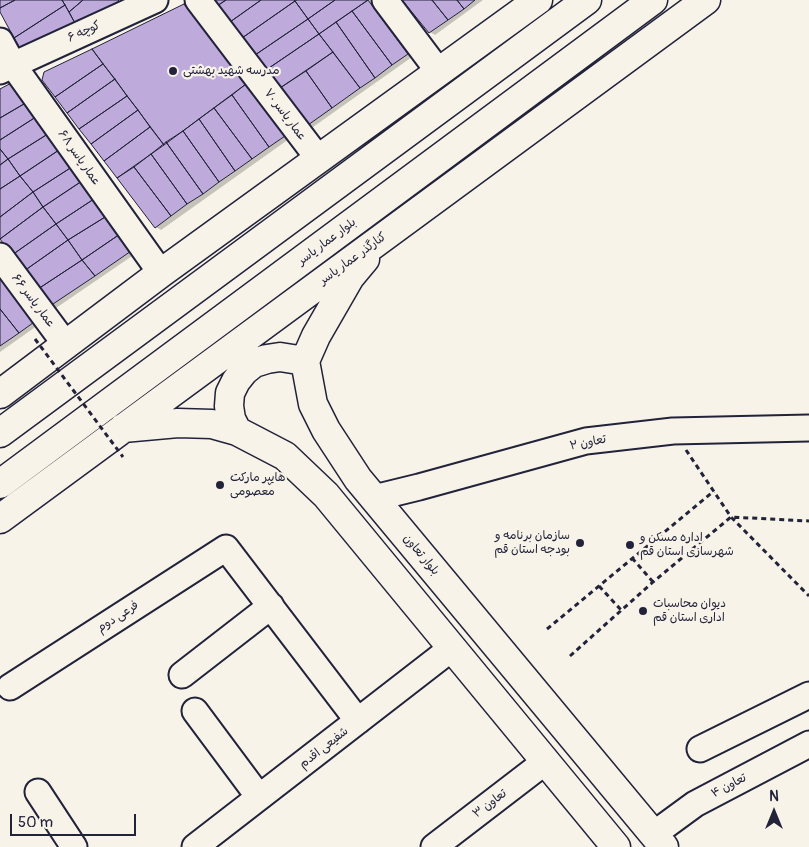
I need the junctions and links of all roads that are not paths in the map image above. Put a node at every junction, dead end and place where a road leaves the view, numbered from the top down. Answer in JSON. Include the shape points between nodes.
{"nodes":[{"id":1,"x":155,"y":0,"type":"edge"},
{"id":2,"x":198,"y":0,"type":"edge"},
{"id":3,"x":385,"y":0,"type":"edge"},
{"id":4,"x":538,"y":0,"type":"edge"},
{"id":5,"x":587,"y":0,"type":"edge"},
{"id":6,"x":654,"y":0,"type":"edge"},
{"id":7,"x":706,"y":0,"type":"edge"},
{"id":8,"x":513,"y":11,"type":"edge"},
{"id":9,"x":0,"y":41,"type":"edge"},
{"id":10,"x":6,"y":68,"type":"edge"},
{"id":11,"x":439,"y":72,"type":"junction"},
{"id":12,"x":318,"y":158,"type":"junction"},
{"id":13,"x":384,"y":236,"type":"junction"},
{"id":14,"x":0,"y":256,"type":"edge"},
{"id":15,"x":161,"y":273,"type":"junction"},
{"id":16,"x":66,"y":345,"type":"junction"},
{"id":17,"x":305,"y":360,"type":"junction"},
{"id":18,"x":0,"y":394,"type":"edge"},
{"id":19,"x":123,"y":428,"type":"junction"},
{"id":20,"x":809,"y":428,"type":"edge"},
{"id":21,"x":237,"y":431,"type":"junction"},
{"id":22,"x":0,"y":433,"type":"edge"},
{"id":23,"x":0,"y":484,"type":"edge"},
{"id":24,"x":374,"y":498,"type":"junction"},
{"id":25,"x":0,"y":519,"type":"edge"},
{"id":26,"x":271,"y":606,"type":"junction"},
{"id":27,"x":452,"y":648,"type":"junction"},
{"id":28,"x":182,"y":675,"type":"dead end"},
{"id":29,"x":10,"y":687,"type":"dead end"},
{"id":30,"x":809,"y":695,"type":"edge"},
{"id":31,"x":195,"y":711,"type":"dead end"},
{"id":32,"x":358,"y":721,"type":"junction"},
{"id":33,"x":809,"y":744,"type":"edge"},
{"id":34,"x":700,"y":749,"type":"dead end"},
{"id":35,"x":546,"y":761,"type":"junction"},
{"id":36,"x":38,"y":792,"type":"dead end"},
{"id":37,"x":260,"y":797,"type":"junction"},
{"id":38,"x":652,"y":843,"type":"edge"},
{"id":39,"x":74,"y":847,"type":"edge"},
{"id":40,"x":195,"y":847,"type":"edge"},
{"id":41,"x":434,"y":847,"type":"edge"},
{"id":42,"x":616,"y":847,"type":"edge"}],
"edges":[{"from":1,"to":10,"type":"street","name":"کوچه ۶"},
{"from":2,"to":12,"type":"street","name":"عمار یاسر ۷۰"},
{"from":3,"to":11,"type":"street"},
{"from":4,"to":8,"type":"main road"},
{"from":5,"to":22,"type":"main road"},
{"from":6,"to":23,"type":"main road","name":"بلوار عمار یاسر"},
{"from":7,"to":13,"type":"main road","name":"کنارگذر عمار یاسر"},
{"from":8,"to":11,"type":"main road"},
{"from":9,"to":10,"type":"street","name":"عمار یاسر ۶۸"},
{"from":10,"to":15,"type":"street","name":"عمار یاسر ۶۸"},
{"from":11,"to":12,"type":"main road"},
{"from":12,"to":15,"type":"main road"},
{"from":13,"to":17,"type":"main road","via":[[350,277]]},
{"from":13,"to":19,"type":"main road","name":"کنارگذر عمار یاسر"},
{"from":14,"to":16,"type":"street","name":"عمار یاسر ۶۶"},
{"from":15,"to":16,"type":"main road"},
{"from":16,"to":18,"type":"main road"},
{"from":17,"to":21,"type":"main road","via":[[267,358],[244,371],[230,393],[231,419]]},
{"from":17,"to":24,"type":"main road","name":"بلوار تعاون","via":[[313,404],[326,430]]},
{"from":19,"to":21,"type":"main road","via":[[178,423],[212,424]]},
{"from":19,"to":25,"type":"main road","name":"کنارگذر عمار یاسر"},
{"from":20,"to":24,"type":"street","name":"تعاون ۲","via":[[673,431],[586,441]]},
{"from":21,"to":27,"type":"main road","via":[[286,456],[326,495]]},
{"from":24,"to":38,"type":"main road","name":"بلوار تعاون"},
{"from":26,"to":28,"type":"street"},
{"from":26,"to":29,"type":"street","name":"فرعی دوم","via":[[226,548]]},
{"from":26,"to":32,"type":"street"},
{"from":27,"to":32,"type":"street","name":"شفیعی اقدم"},
{"from":27,"to":35,"type":"main road"},
{"from":30,"to":34,"type":"street"},
{"from":31,"to":37,"type":"street"},
{"from":32,"to":37,"type":"street","name":"شفیعی اقدم"},
{"from":33,"to":38,"type":"street","name":"تعاون ۴","via":[[695,804]]},
{"from":35,"to":41,"type":"street","name":"تعاون ۳"},
{"from":35,"to":42,"type":"main road"},
{"from":36,"to":39,"type":"street"},
{"from":37,"to":40,"type":"street","name":"شفیعی اقدم"}]}
